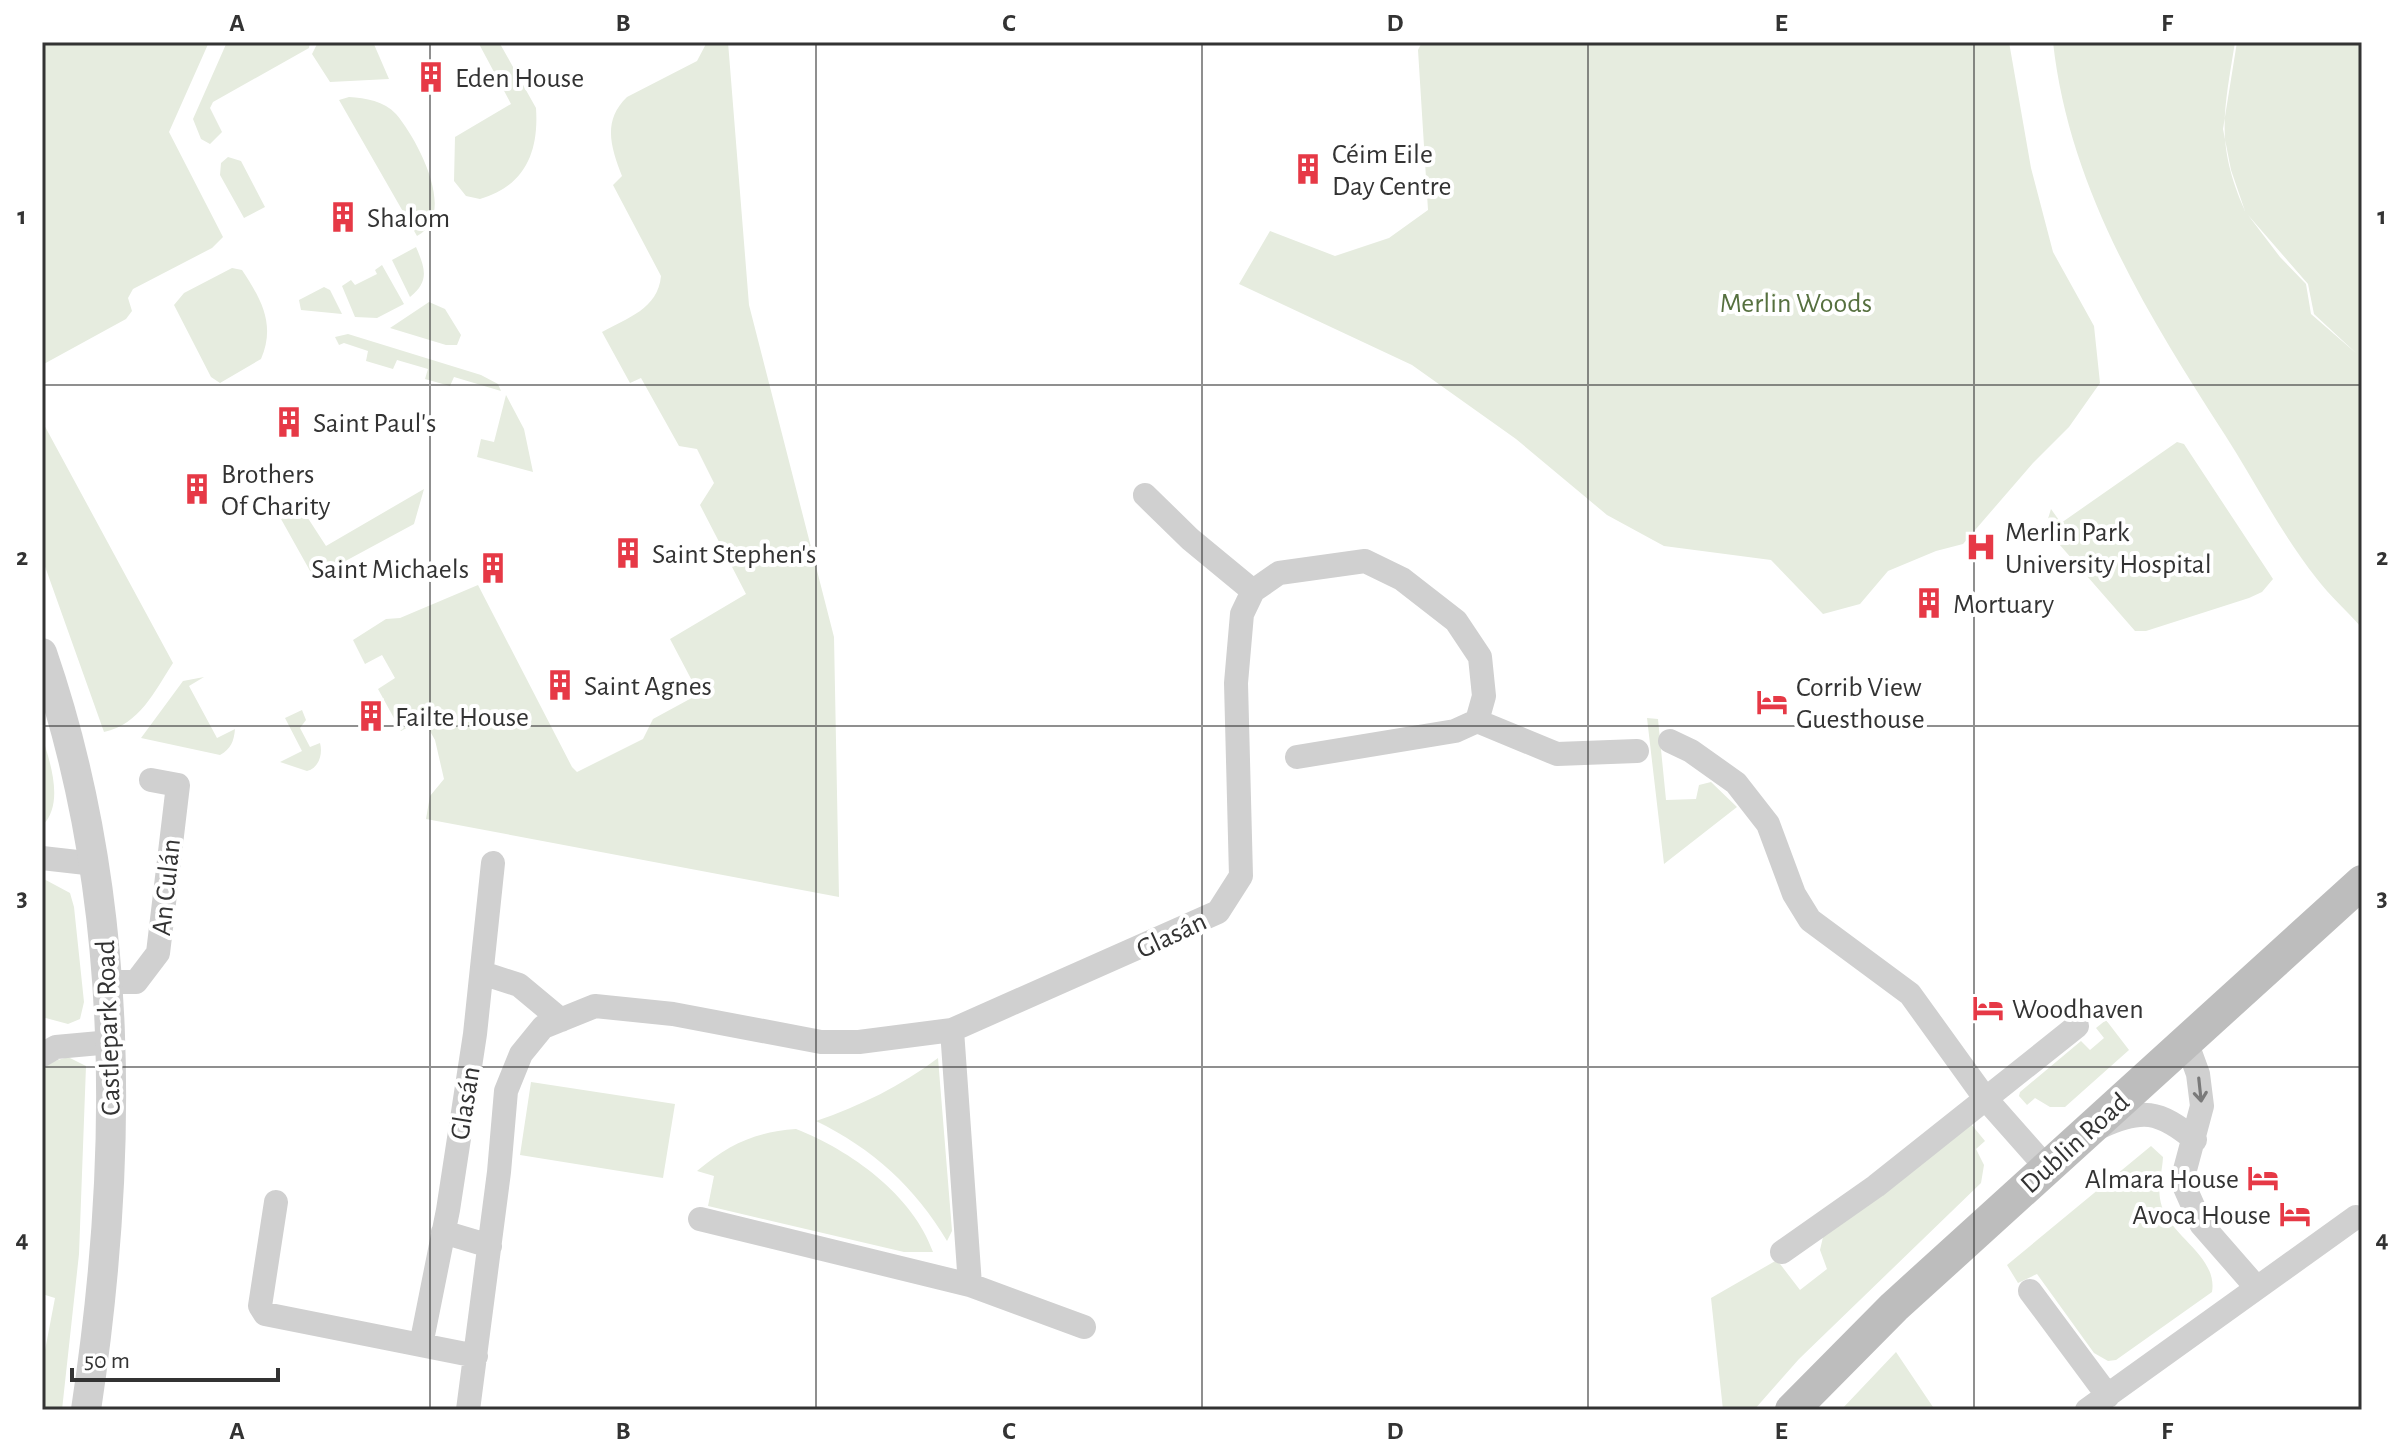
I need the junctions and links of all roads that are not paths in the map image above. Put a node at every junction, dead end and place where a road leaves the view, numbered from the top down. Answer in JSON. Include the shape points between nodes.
{"nodes":[{"id":1,"x":1145,"y":495,"type":"dead end"},
{"id":2,"x":1253,"y":591,"type":"junction"},
{"id":3,"x":42,"y":653,"type":"edge"},
{"id":4,"x":1477,"y":721,"type":"junction"},
{"id":5,"x":1670,"y":741,"type":"dead end"},
{"id":6,"x":1637,"y":751,"type":"dead end"},
{"id":7,"x":1297,"y":757,"type":"dead end"},
{"id":8,"x":151,"y":780,"type":"dead end"},
{"id":9,"x":42,"y":858,"type":"edge"},
{"id":10,"x":493,"y":863,"type":"dead end"},
{"id":11,"x":95,"y":864,"type":"junction"},
{"id":12,"x":2362,"y":882,"type":"edge"},
{"id":13,"x":482,"y":973,"type":"junction"},
{"id":14,"x":108,"y":982,"type":"junction"},
{"id":15,"x":561,"y":1020,"type":"junction"},
{"id":16,"x":2077,"y":1026,"type":"dead end"},
{"id":17,"x":952,"y":1030,"type":"junction"},
{"id":18,"x":2186,"y":1041,"type":"junction"},
{"id":19,"x":111,"y":1042,"type":"junction"},
{"id":20,"x":42,"y":1055,"type":"edge"},
{"id":21,"x":1985,"y":1098,"type":"junction"},
{"id":22,"x":2078,"y":1138,"type":"junction"},
{"id":23,"x":2195,"y":1140,"type":"junction"},
{"id":24,"x":2046,"y":1167,"type":"junction"},
{"id":25,"x":276,"y":1202,"type":"dead end"},
{"id":26,"x":2356,"y":1217,"type":"dead end"},
{"id":27,"x":700,"y":1219,"type":"dead end"},
{"id":28,"x":443,"y":1232,"type":"junction"},
{"id":29,"x":490,"y":1246,"type":"junction"},
{"id":30,"x":1782,"y":1252,"type":"dead end"},
{"id":31,"x":970,"y":1285,"type":"junction"},
{"id":32,"x":2257,"y":1288,"type":"junction"},
{"id":33,"x":2030,"y":1291,"type":"dead end"},
{"id":34,"x":1084,"y":1327,"type":"dead end"},
{"id":35,"x":421,"y":1345,"type":"junction"},
{"id":36,"x":476,"y":1356,"type":"junction"},
{"id":37,"x":2108,"y":1396,"type":"junction"},
{"id":38,"x":86,"y":1410,"type":"edge"},
{"id":39,"x":468,"y":1410,"type":"edge"},
{"id":40,"x":1792,"y":1410,"type":"edge"},
{"id":41,"x":2087,"y":1410,"type":"edge"}],
"edges":[{"from":1,"to":2,"type":"street"},
{"from":2,"to":4,"type":"street","via":[[1279,573],[1365,561],[1402,579],[1456,621],[1480,657],[1484,696]]},
{"from":2,"to":17,"type":"street","name":"Glasán","via":[[1242,614],[1236,683],[1241,876],[1218,912]]},
{"from":3,"to":11,"type":"street","name":"Castlepark Road","via":[[75,760]]},
{"from":4,"to":6,"type":"street","via":[[1557,754]]},
{"from":4,"to":7,"type":"street","via":[[1455,731]]},
{"from":5,"to":21,"type":"street","via":[[1736,783],[1768,824],[1794,894],[1810,920],[1910,994]]},
{"from":8,"to":14,"type":"street","name":"An Culán","via":[[178,785],[158,953],[136,982]]},
{"from":9,"to":11,"type":"street"},
{"from":10,"to":13,"type":"street","name":"Glasán"},
{"from":11,"to":14,"type":"street","name":"Castlepark Road"},
{"from":12,"to":18,"type":"main road","name":"Dublin Road"},
{"from":13,"to":15,"type":"street","via":[[519,985]]},
{"from":13,"to":28,"type":"street","name":"Glasán"},
{"from":14,"to":19,"type":"street","name":"Castlepark Road"},
{"from":15,"to":17,"type":"street","name":"Glasán","via":[[595,1006],[673,1014],[821,1042]]},
{"from":15,"to":29,"type":"street","name":"Glasán","via":[[543,1027],[521,1054],[506,1091]]},
{"from":16,"to":21,"type":"street"},
{"from":17,"to":31,"type":"street"},
{"from":18,"to":22,"type":"main road","name":"Dublin Road"},
{"from":18,"to":23,"type":"street","one_way":true,"via":[[2202,1106]]},
{"from":19,"to":20,"type":"street","via":[[56,1047]]},
{"from":19,"to":38,"type":"street","name":"Castlepark Road","via":[[100,1322]]},
{"from":21,"to":24,"type":"street"},
{"from":21,"to":30,"type":"street","via":[[1876,1186]]},
{"from":22,"to":23,"type":"street","via":[[2122,1117],[2148,1114],[2171,1120]]},
{"from":22,"to":24,"type":"main road","name":"Dublin Road"},
{"from":23,"to":32,"type":"street","via":[[2182,1181],[2188,1200],[2201,1224]]},
{"from":24,"to":40,"type":"main road","name":"Dublin Road","via":[[1884,1316]]},
{"from":25,"to":35,"type":"street","via":[[260,1306],[265,1314]]},
{"from":26,"to":32,"type":"street"},
{"from":27,"to":31,"type":"street"},
{"from":28,"to":29,"type":"street"},
{"from":28,"to":35,"type":"street","name":"Glasán"},
{"from":29,"to":36,"type":"street","name":"Glasán"},
{"from":31,"to":34,"type":"street"},
{"from":32,"to":37,"type":"street"},
{"from":33,"to":37,"type":"street"},
{"from":35,"to":36,"type":"street"},
{"from":36,"to":39,"type":"street","name":"Glasán"},
{"from":37,"to":41,"type":"street"}]}
